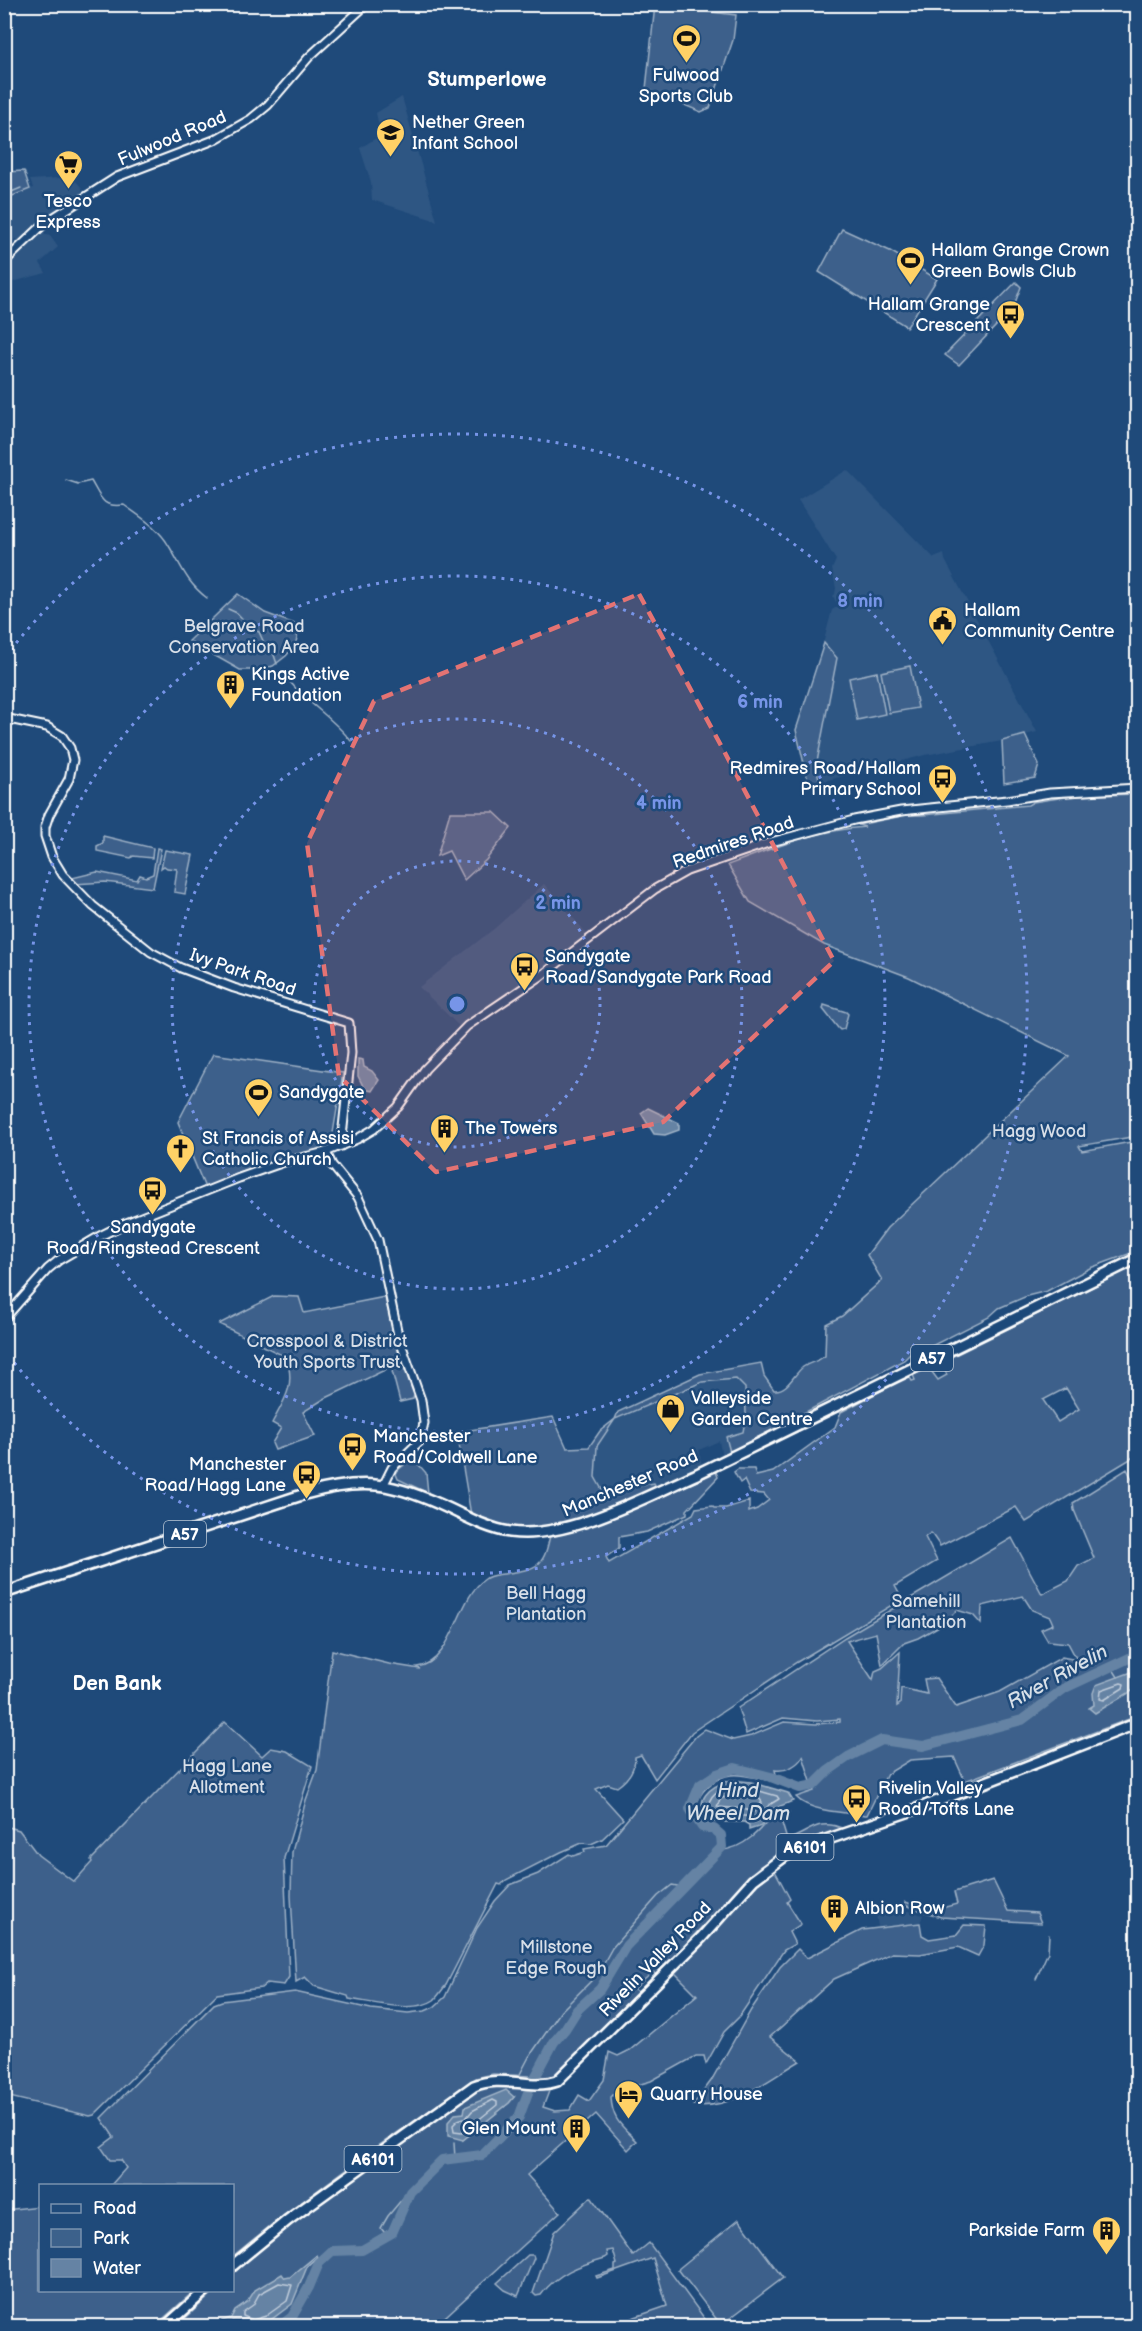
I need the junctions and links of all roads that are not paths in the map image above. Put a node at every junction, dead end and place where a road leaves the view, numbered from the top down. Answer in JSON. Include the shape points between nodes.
{"nodes":[{"id":1,"x":367,"y":4,"type":"edge"},
{"id":2,"x":4,"y":262,"type":"edge"},
{"id":3,"x":4,"y":718,"type":"edge"},
{"id":4,"x":1137,"y":788,"type":"edge"},
{"id":5,"x":341,"y":1146,"type":"junction"},
{"id":6,"x":326,"y":1152,"type":"junction"},
{"id":7,"x":1137,"y":1258,"type":"edge"},
{"id":8,"x":4,"y":1318,"type":"edge"},
{"id":9,"x":384,"y":1484,"type":"junction"},
{"id":10,"x":4,"y":1593,"type":"edge"},
{"id":11,"x":1137,"y":1723,"type":"edge"},
{"id":12,"x":234,"y":2264,"type":"edge"},
{"id":13,"x":204,"y":2292,"type":"edge"},
{"id":14,"x":166,"y":2326,"type":"edge"}],
"edges":[{"from":1,"to":2,"type":"street","name":"Fulwood Road","via":[[309,57],[251,119],[214,140],[117,177],[45,223]]},
{"from":3,"to":5,"type":"street","name":"Ivy Park Road","via":[[41,725],[59,734],[70,748],[72,769],[49,815],[45,836],[63,875],[121,930],[181,968],[349,1023],[351,1053]]},
{"from":4,"to":5,"type":"street","name":"Redmires Road","via":[[1050,793],[901,811],[771,842],[687,871],[656,889],[467,1026],[424,1069],[388,1119]]},
{"from":5,"to":6,"type":"street","name":"Redmires Road"},
{"from":6,"to":8,"type":"street","name":"Redmires Road","via":[[239,1178],[100,1236],[48,1269]]},
{"from":6,"to":9,"type":"street","via":[[358,1197],[378,1240],[398,1335],[421,1400],[424,1423],[420,1441],[392,1468]]},
{"from":7,"to":9,"type":"main road","name":"Manchester Road","number":"A57","via":[[661,1491],[570,1527],[509,1532]]},
{"from":9,"to":10,"type":"main road","name":"Manchester Road","number":"A57","via":[[350,1484],[306,1494]]},
{"from":11,"to":12,"type":"main road","name":"Rivelin Valley Road","number":"A6101","via":[[926,1806],[785,1856],[753,1880],[557,2081],[490,2080],[474,2086],[288,2220]]},
{"from":13,"to":14,"type":"main road"}]}
